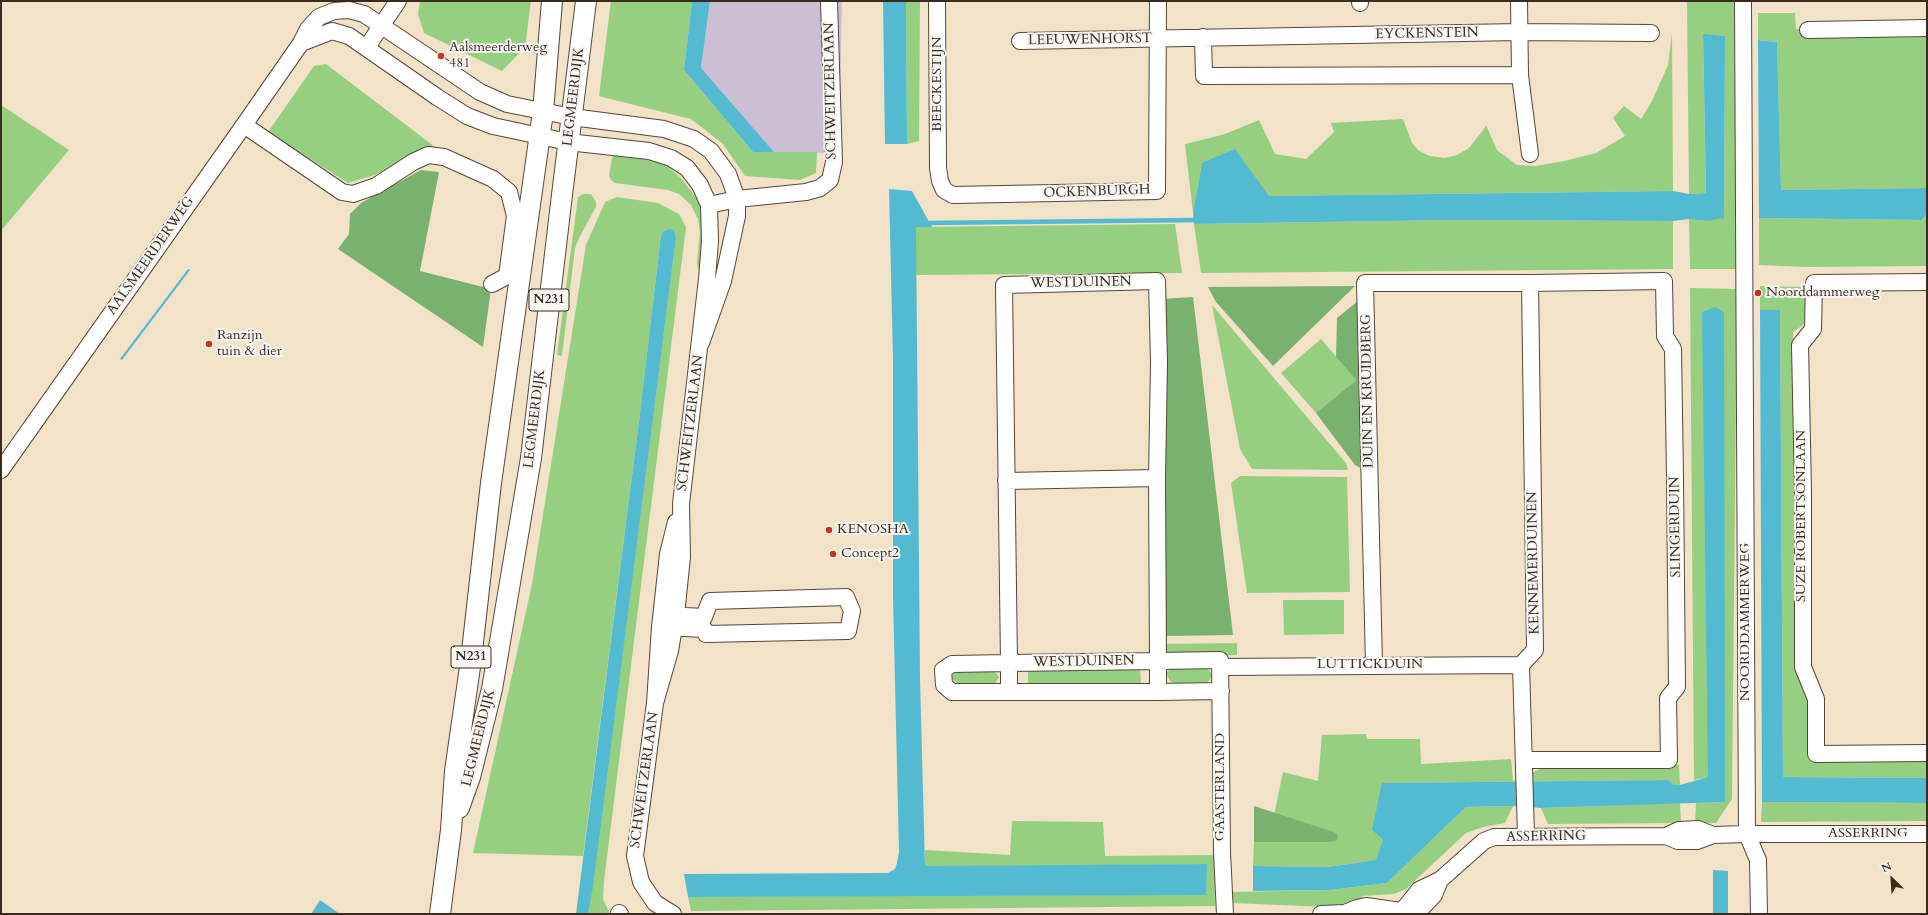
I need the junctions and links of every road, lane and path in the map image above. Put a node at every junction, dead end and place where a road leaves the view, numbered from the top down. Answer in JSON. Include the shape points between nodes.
{"nodes":[{"id":1,"x":398,"y":1,"type":"edge"},
{"id":2,"x":552,"y":1,"type":"edge"},
{"id":3,"x":586,"y":1,"type":"edge"},
{"id":4,"x":829,"y":1,"type":"edge"},
{"id":5,"x":937,"y":1,"type":"edge"},
{"id":6,"x":1158,"y":1,"type":"edge"},
{"id":7,"x":1519,"y":1,"type":"edge"},
{"id":8,"x":1743,"y":1,"type":"edge"},
{"id":9,"x":380,"y":26,"type":"junction"},
{"id":10,"x":1927,"y":28,"type":"edge"},
{"id":11,"x":1808,"y":30,"type":"dead end"},
{"id":12,"x":1519,"y":32,"type":"junction"},
{"id":13,"x":1651,"y":33,"type":"dead end"},
{"id":14,"x":1203,"y":37,"type":"junction"},
{"id":15,"x":1159,"y":39,"type":"junction"},
{"id":16,"x":1020,"y":41,"type":"dead end"},
{"id":17,"x":301,"y":43,"type":"junction"},
{"id":18,"x":367,"y":47,"type":"junction"},
{"id":19,"x":1520,"y":75,"type":"junction"},
{"id":20,"x":543,"y":112,"type":"junction"},
{"id":21,"x":572,"y":117,"type":"junction"},
{"id":22,"x":244,"y":125,"type":"junction"},
{"id":23,"x":539,"y":136,"type":"junction"},
{"id":24,"x":568,"y":142,"type":"junction"},
{"id":25,"x":1530,"y":154,"type":"dead end"},
{"id":26,"x":938,"y":168,"type":"joint"},
{"id":27,"x":736,"y":199,"type":"junction"},
{"id":28,"x":709,"y":205,"type":"junction"},
{"id":29,"x":1927,"y":282,"type":"edge"},
{"id":30,"x":492,"y":284,"type":"dead end"},
{"id":31,"x":1530,"y":284,"type":"junction"},
{"id":32,"x":701,"y":343,"type":"junction"},
{"id":33,"x":1,"y":470,"type":"edge"},
{"id":34,"x":1156,"y":478,"type":"junction"},
{"id":35,"x":1006,"y":481,"type":"junction"},
{"id":36,"x":667,"y":622,"type":"junction"},
{"id":37,"x":1158,"y":661,"type":"junction"},
{"id":38,"x":1009,"y":663,"type":"junction"},
{"id":39,"x":1220,"y":663,"type":"junction"},
{"id":40,"x":1374,"y":665,"type":"junction"},
{"id":41,"x":1521,"y":665,"type":"junction"},
{"id":42,"x":1221,"y":691,"type":"junction"},
{"id":43,"x":1009,"y":692,"type":"junction"},
{"id":44,"x":1158,"y":692,"type":"junction"},
{"id":45,"x":1927,"y":753,"type":"edge"},
{"id":46,"x":1525,"y":768,"type":"junction"},
{"id":47,"x":451,"y":830,"type":"junction"},
{"id":48,"x":1747,"y":834,"type":"junction"},
{"id":49,"x":1927,"y":834,"type":"edge"},
{"id":50,"x":1526,"y":836,"type":"junction"},
{"id":51,"x":1405,"y":913,"type":"edge"},
{"id":52,"x":440,"y":914,"type":"edge"},
{"id":53,"x":673,"y":914,"type":"edge"},
{"id":54,"x":1224,"y":914,"type":"edge"},
{"id":55,"x":1321,"y":914,"type":"edge"},
{"id":56,"x":1345,"y":914,"type":"edge"},
{"id":57,"x":1759,"y":914,"type":"edge"}],
"edges":[{"from":1,"to":9,"type":"street"},
{"from":2,"to":20,"type":"main road","name":"LEGMEERDIJK","number":"N231"},
{"from":3,"to":21,"type":"main road","name":"LEGMEERDIJK","number":"N231"},
{"from":4,"to":27,"type":"street","name":"SCHWEITZERLAAN","via":[[834,162],[830,180],[820,188],[806,192]]},
{"from":5,"to":26,"type":"street","name":"BEECKESTIJN"},
{"from":6,"to":15,"type":"street","name":"OCKENBURGH"},
{"from":7,"to":12,"type":"street"},
{"from":8,"to":48,"type":"street","name":"NOORDDAMMERWEG"},
{"from":9,"to":17,"type":"street","name":"AALSMEERDERWEG","via":[[364,14],[334,11],[319,17],[308,29]]},
{"from":9,"to":18,"type":"street"},
{"from":9,"to":20,"type":"street","name":"AALSMEERDERWEG","via":[[480,92],[507,104]]},
{"from":10,"to":11,"type":"street"},
{"from":12,"to":13,"type":"street","name":"EYCKENSTEIN"},
{"from":12,"to":14,"type":"street","name":"EYCKENSTEIN"},
{"from":12,"to":19,"type":"street"},
{"from":14,"to":15,"type":"street","name":"EYCKENSTEIN"},
{"from":14,"to":19,"type":"street","via":[[1204,76]]},
{"from":15,"to":16,"type":"street","name":"LEEUWENHORST"},
{"from":15,"to":26,"type":"street","name":"OCKENBURGH","via":[[1157,191],[953,195],[944,190]]},
{"from":17,"to":18,"type":"street","via":[[332,31],[349,36]]},
{"from":17,"to":22,"type":"street","name":"AALSMEERDERWEG"},
{"from":18,"to":23,"type":"street","via":[[467,116],[493,126]]},
{"from":19,"to":25,"type":"street"},
{"from":20,"to":21,"type":"street","name":"AALSMEERDERWEG"},
{"from":20,"to":23,"type":"main road","name":"LEGMEERDIJK","number":"N231"},
{"from":21,"to":24,"type":"main road","name":"LEGMEERDIJK","number":"N231"},
{"from":21,"to":27,"type":"street","name":"SCHWEITZERLAAN","via":[[664,129],[694,139],[711,151],[728,174]]},
{"from":22,"to":30,"type":"street","via":[[342,192],[353,194],[376,186],[428,155],[444,157],[493,179],[509,192],[515,216],[507,276]]},
{"from":22,"to":33,"type":"street","name":"AALSMEERDERWEG"},
{"from":23,"to":24,"type":"street","name":"SCHWEITZERLAAN"},
{"from":23,"to":47,"type":"main road","name":"LEGMEERDIJK","number":"N231","via":[[491,483],[471,660],[455,772]]},
{"from":24,"to":28,"type":"street","name":"SCHWEITZERLAAN","via":[[649,151],[671,158],[687,168],[700,185]]},
{"from":24,"to":47,"type":"main road","name":"LEGMEERDIJK","number":"N231","via":[[531,458],[505,613],[492,689],[470,777]]},
{"from":27,"to":28,"type":"street"},
{"from":27,"to":32,"type":"street","name":"SCHWEITZERLAAN","via":[[737,216],[723,281]]},
{"from":28,"to":32,"type":"street","name":"SCHWEITZERLAAN","via":[[710,240]]},
{"from":29,"to":45,"type":"street","name":"SUZE ROBERTSONLAAN","via":[[1814,283],[1813,329],[1800,345],[1800,352],[1803,492],[1802,667],[1816,699],[1816,754]]},
{"from":31,"to":40,"type":"street","name":"DUIN EN KRUIDBERG","via":[[1365,282]]},
{"from":31,"to":41,"type":"street","name":"KENNEMERDUINEN","via":[[1535,650]]},
{"from":31,"to":46,"type":"street","name":"SLINGERDUIN","via":[[1664,281],[1665,336],[1673,349],[1677,687],[1668,698],[1669,760]]},
{"from":32,"to":36,"type":"street","name":"SCHWEITZERLAAN","via":[[681,504],[682,557]]},
{"from":34,"to":35,"type":"street"},
{"from":34,"to":35,"type":"street","name":"WESTDUINEN","via":[[1159,362],[1157,281],[1004,285]]},
{"from":34,"to":37,"type":"street","name":"WESTDUINEN"},
{"from":35,"to":38,"type":"street","name":"WESTDUINEN"},
{"from":36,"to":36,"type":"street","via":[[704,629],[706,634],[848,631],[852,612],[846,597],[710,601],[704,617]]},
{"from":36,"to":53,"type":"street","name":"SCHWEITZERLAAN","via":[[670,651],[656,704],[635,856],[641,882],[655,903]]},
{"from":37,"to":38,"type":"street","name":"WESTDUINEN"},
{"from":37,"to":39,"type":"street","name":"LUTTICKDUIN"},
{"from":37,"to":44,"type":"street"},
{"from":38,"to":43,"type":"street"},
{"from":38,"to":43,"type":"street","via":[[952,664],[943,670],[944,685],[952,692]]},
{"from":39,"to":40,"type":"street","name":"LUTTICKDUIN"},
{"from":39,"to":42,"type":"street","name":"GAASTERLAND"},
{"from":40,"to":41,"type":"street","name":"LUTTICKDUIN"},
{"from":41,"to":46,"type":"street"},
{"from":42,"to":44,"type":"street"},
{"from":42,"to":54,"type":"street","name":"GAASTERLAND"},
{"from":43,"to":44,"type":"street"},
{"from":46,"to":50,"type":"street"},
{"from":47,"to":52,"type":"main road","name":"LEGMEERDIJK","number":"N231"},
{"from":48,"to":49,"type":"street","name":"ASSERRING"},
{"from":48,"to":50,"type":"street","name":"ASSERRING","via":[[1713,835],[1698,828],[1679,830],[1666,836]]},
{"from":48,"to":57,"type":"street","via":[[1758,860]]},
{"from":50,"to":51,"type":"street","name":"ASSERRING","via":[[1494,837],[1484,841],[1440,880],[1419,890]]},
{"from":51,"to":56,"type":"street","via":[[1366,906]]},
{"from":55,"to":56,"type":"street"}]}
